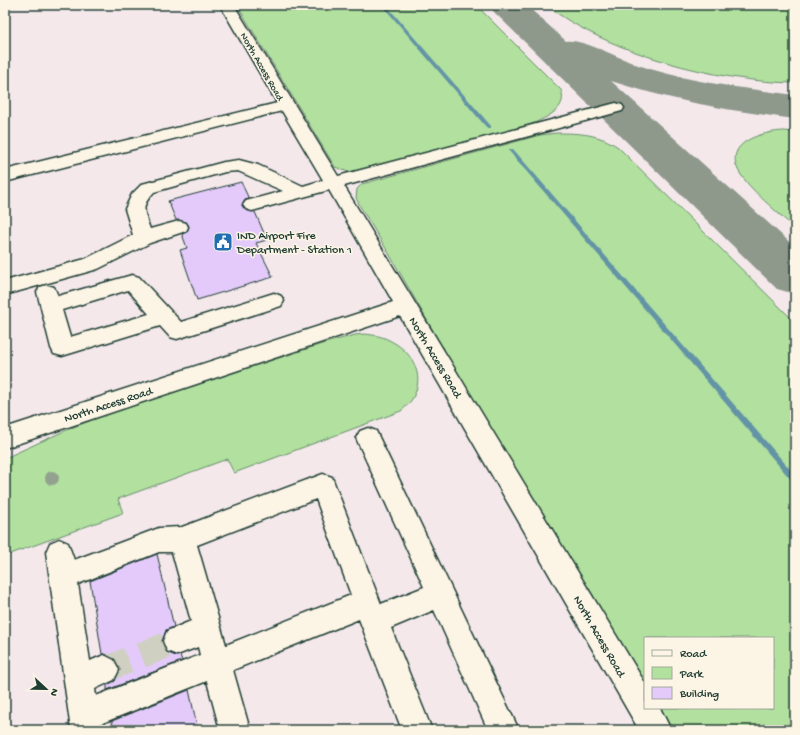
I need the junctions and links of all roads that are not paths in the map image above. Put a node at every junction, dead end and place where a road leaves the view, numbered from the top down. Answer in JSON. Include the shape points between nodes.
{"nodes":[{"id":1,"x":227,"y":5,"type":"edge"},
{"id":2,"x":286,"y":105,"type":"junction"},
{"id":3,"x":616,"y":108,"type":"dead end"},
{"id":4,"x":5,"y":176,"type":"edge"},
{"id":5,"x":334,"y":184,"type":"junction"},
{"id":6,"x":301,"y":192,"type":"junction"},
{"id":7,"x":252,"y":205,"type":"dead end"},
{"id":8,"x":179,"y":227,"type":"dead end"},
{"id":9,"x":143,"y":238,"type":"junction"},
{"id":10,"x":43,"y":277,"type":"junction"},
{"id":11,"x":5,"y":288,"type":"edge"},
{"id":12,"x":274,"y":301,"type":"dead end"},
{"id":13,"x":51,"y":306,"type":"junction"},
{"id":14,"x":405,"y":306,"type":"junction"},
{"id":15,"x":164,"y":317,"type":"junction"},
{"id":16,"x":5,"y":438,"type":"edge"},
{"id":17,"x":368,"y":438,"type":"dead end"},
{"id":18,"x":182,"y":538,"type":"junction"},
{"id":19,"x":440,"y":594,"type":"junction"},
{"id":20,"x":370,"y":611,"type":"junction"},
{"id":21,"x":207,"y":629,"type":"junction"},
{"id":22,"x":177,"y":640,"type":"tunnel mouth"},
{"id":23,"x":217,"y":663,"type":"junction"},
{"id":24,"x":85,"y":723,"type":"edge"},
{"id":25,"x":231,"y":728,"type":"edge"},
{"id":26,"x":417,"y":730,"type":"edge"},
{"id":27,"x":504,"y":730,"type":"edge"},
{"id":28,"x":656,"y":730,"type":"edge"}],
"edges":[{"from":1,"to":2,"type":"street","name":"North Access Road"},
{"from":2,"to":4,"type":"street","name":"North Access Road"},
{"from":2,"to":5,"type":"street"},
{"from":3,"to":5,"type":"street"},
{"from":5,"to":6,"type":"street"},
{"from":5,"to":14,"type":"street"},
{"from":6,"to":7,"type":"street"},
{"from":6,"to":9,"type":"street","via":[[239,165],[148,188],[138,198],[134,209]]},
{"from":8,"to":9,"type":"street"},
{"from":9,"to":10,"type":"street","via":[[90,264]]},
{"from":10,"to":11,"type":"street"},
{"from":10,"to":13,"type":"street"},
{"from":12,"to":15,"type":"street","via":[[177,331]]},
{"from":13,"to":15,"type":"street","via":[[132,282]]},
{"from":13,"to":15,"type":"street","via":[[62,348]]},
{"from":14,"to":16,"type":"street","name":"North Access Road"},
{"from":14,"to":28,"type":"street","name":"North Access Road"},
{"from":17,"to":19,"type":"street"},
{"from":18,"to":20,"type":"street","via":[[323,485]]},
{"from":18,"to":21,"type":"street"},
{"from":18,"to":24,"type":"street","via":[[159,540],[61,564],[92,675]]},
{"from":19,"to":20,"type":"street"},
{"from":19,"to":27,"type":"street"},
{"from":20,"to":23,"type":"street"},
{"from":20,"to":26,"type":"street"},
{"from":21,"to":22,"type":"street"},
{"from":21,"to":23,"type":"street"},
{"from":23,"to":24,"type":"street"},
{"from":23,"to":25,"type":"street"}]}
